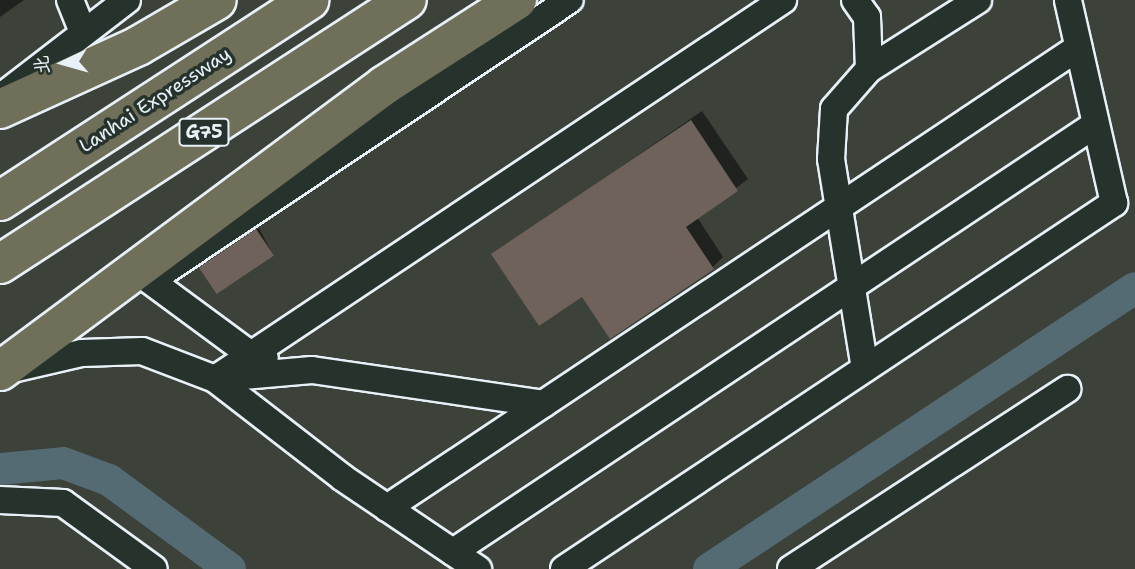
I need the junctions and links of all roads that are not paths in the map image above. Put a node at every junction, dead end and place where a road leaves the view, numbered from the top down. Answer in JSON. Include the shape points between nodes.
{"nodes":[{"id":1,"x":70,"y":0,"type":"edge"},
{"id":2,"x":127,"y":0,"type":"edge"},
{"id":3,"x":217,"y":0,"type":"edge"},
{"id":4,"x":310,"y":0,"type":"edge"},
{"id":5,"x":407,"y":0,"type":"edge"},
{"id":6,"x":517,"y":0,"type":"edge"},
{"id":7,"x":570,"y":0,"type":"edge"},
{"id":8,"x":783,"y":0,"type":"edge"},
{"id":9,"x":855,"y":0,"type":"edge"},
{"id":10,"x":978,"y":0,"type":"edge"},
{"id":11,"x":1068,"y":0,"type":"edge"},
{"id":12,"x":82,"y":30,"type":"junction"},
{"id":13,"x":1079,"y":47,"type":"junction"},
{"id":14,"x":869,"y":69,"type":"junction"},
{"id":15,"x":0,"y":98,"type":"edge"},
{"id":16,"x":0,"y":109,"type":"edge"},
{"id":17,"x":1096,"y":124,"type":"junction"},
{"id":18,"x":0,"y":201,"type":"edge"},
{"id":19,"x":839,"y":207,"type":"junction"},
{"id":20,"x":0,"y":264,"type":"edge"},
{"id":21,"x":144,"y":276,"type":"junction"},
{"id":22,"x":852,"y":287,"type":"junction"},
{"id":23,"x":251,"y":355,"type":"junction"},
{"id":24,"x":865,"y":368,"type":"junction"},
{"id":25,"x":312,"y":370,"type":"junction"},
{"id":26,"x":0,"y":372,"type":"edge"},
{"id":27,"x":215,"y":379,"type":"junction"},
{"id":28,"x":1067,"y":389,"type":"dead end"},
{"id":29,"x":544,"y":404,"type":"junction"},
{"id":30,"x":0,"y":500,"type":"edge"},
{"id":31,"x":387,"y":508,"type":"junction"},
{"id":32,"x":453,"y":552,"type":"junction"},
{"id":33,"x":153,"y":569,"type":"edge"},
{"id":34,"x":478,"y":569,"type":"edge"},
{"id":35,"x":564,"y":569,"type":"edge"},
{"id":36,"x":791,"y":569,"type":"edge"}],
"edges":[{"from":1,"to":12,"type":"street"},
{"from":2,"to":12,"type":"street"},
{"from":3,"to":16,"type":"highway","via":[[138,46]]},
{"from":4,"to":18,"type":"highway","name":"Lanhai Expressway","number":"G75"},
{"from":5,"to":20,"type":"highway","number":"G75"},
{"from":6,"to":21,"type":"highway","via":[[385,85]]},
{"from":7,"to":21,"type":"street"},
{"from":8,"to":23,"type":"street"},
{"from":9,"to":14,"type":"street","via":[[867,17]]},
{"from":10,"to":14,"type":"street"},
{"from":11,"to":13,"type":"street"},
{"from":12,"to":15,"type":"street"},
{"from":13,"to":17,"type":"street"},
{"from":13,"to":19,"type":"street"},
{"from":14,"to":19,"type":"street","via":[[834,109],[831,159]]},
{"from":17,"to":22,"type":"street"},
{"from":17,"to":24,"type":"street","via":[[1114,203]]},
{"from":19,"to":22,"type":"street"},
{"from":19,"to":29,"type":"street"},
{"from":21,"to":23,"type":"street"},
{"from":21,"to":26,"type":"highway"},
{"from":22,"to":24,"type":"street"},
{"from":22,"to":32,"type":"street"},
{"from":23,"to":25,"type":"street"},
{"from":23,"to":27,"type":"street"},
{"from":24,"to":35,"type":"street"},
{"from":25,"to":27,"type":"street"},
{"from":25,"to":29,"type":"street"},
{"from":26,"to":27,"type":"street","via":[[82,353],[142,351]]},
{"from":27,"to":31,"type":"street"},
{"from":28,"to":36,"type":"street"},
{"from":29,"to":31,"type":"street"},
{"from":30,"to":33,"type":"street","via":[[63,503]]},
{"from":31,"to":32,"type":"street"},
{"from":32,"to":34,"type":"street"}]}
